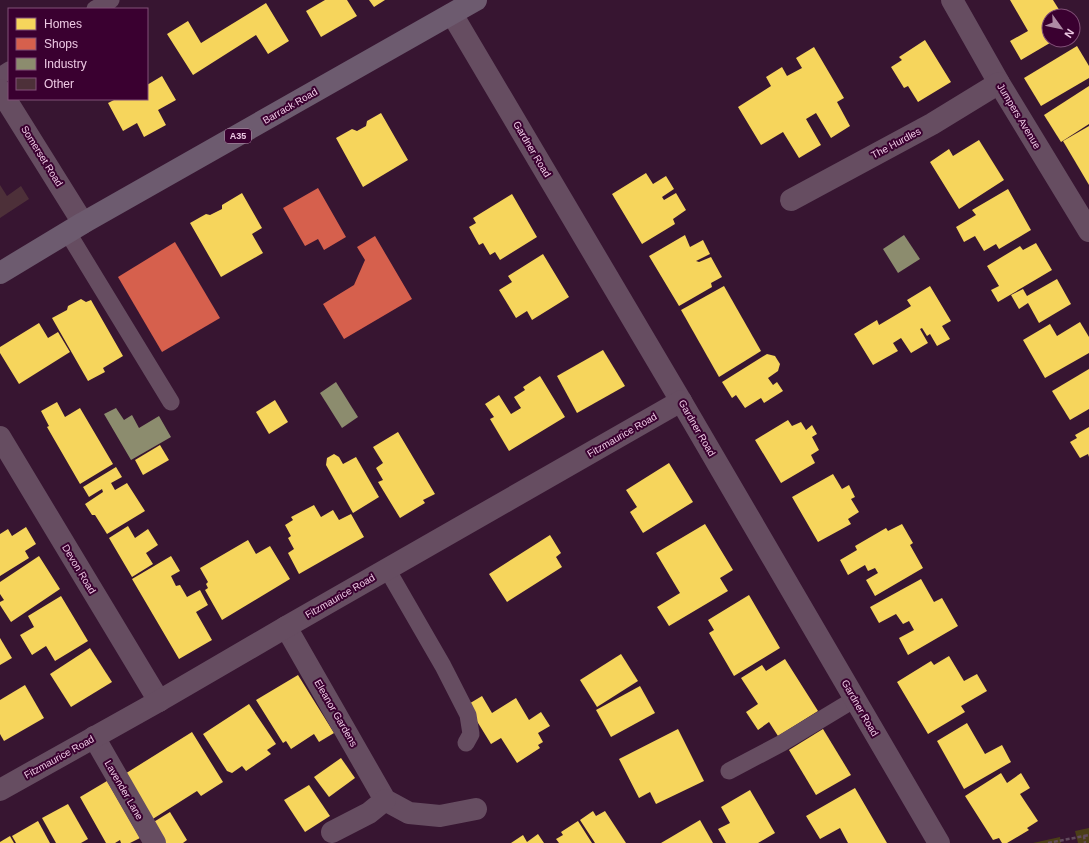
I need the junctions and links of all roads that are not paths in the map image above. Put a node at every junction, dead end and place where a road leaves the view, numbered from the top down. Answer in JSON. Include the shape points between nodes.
{"nodes":[{"id":1,"x":110,"y":0,"type":"edge"},
{"id":2,"x":476,"y":0,"type":"edge"},
{"id":3,"x":952,"y":0,"type":"edge"},
{"id":4,"x":98,"y":8,"type":"edge"},
{"id":5,"x":452,"y":14,"type":"junction"},
{"id":6,"x":999,"y":82,"type":"junction"},
{"id":7,"x":0,"y":90,"type":"edge"},
{"id":8,"x":791,"y":200,"type":"dead end"},
{"id":9,"x":75,"y":228,"type":"junction"},
{"id":10,"x":1089,"y":231,"type":"edge"},
{"id":11,"x":0,"y":273,"type":"edge"},
{"id":12,"x":681,"y":401,"type":"junction"},
{"id":13,"x":171,"y":402,"type":"dead end"},
{"id":14,"x":0,"y":437,"type":"edge"},
{"id":15,"x":387,"y":569,"type":"junction"},
{"id":16,"x":286,"y":627,"type":"junction"},
{"id":17,"x":855,"y":699,"type":"junction"},
{"id":18,"x":159,"y":701,"type":"junction"},
{"id":19,"x":94,"y":737,"type":"junction"},
{"id":20,"x":466,"y":743,"type":"dead end"},
{"id":21,"x":729,"y":771,"type":"dead end"},
{"id":22,"x":0,"y":790,"type":"edge"},
{"id":23,"x":386,"y":800,"type":"junction"},
{"id":24,"x":476,"y":809,"type":"dead end"},
{"id":25,"x":332,"y":832,"type":"dead end"},
{"id":26,"x":155,"y":843,"type":"edge"},
{"id":27,"x":939,"y":843,"type":"edge"}],
"edges":[{"from":1,"to":4,"type":"lane"},
{"from":2,"to":5,"type":"main road","name":"Barrack Road","number":"A35"},
{"from":3,"to":6,"type":"street","name":"Jumpers Avenue"},
{"from":5,"to":9,"type":"main road","name":"Barrack Road","number":"A35"},
{"from":5,"to":12,"type":"street","name":"Gardner Road"},
{"from":6,"to":8,"type":"street","name":"The Hurdles","via":[[932,124]]},
{"from":6,"to":10,"type":"street","name":"Jumpers Avenue"},
{"from":7,"to":9,"type":"street","name":"Somerset Road"},
{"from":9,"to":11,"type":"main road","name":"Barrack Road","number":"A35"},
{"from":9,"to":13,"type":"lane"},
{"from":12,"to":15,"type":"street","name":"Fitzmaurice Road"},
{"from":12,"to":17,"type":"street","name":"Gardner Road"},
{"from":14,"to":18,"type":"street","name":"Devon Road"},
{"from":15,"to":16,"type":"street","name":"Fitzmaurice Road"},
{"from":15,"to":20,"type":"lane","via":[[468,715],[471,734]]},
{"from":16,"to":18,"type":"street","name":"Fitzmaurice Road"},
{"from":16,"to":23,"type":"street","name":"Eleanor Gardens"},
{"from":17,"to":21,"type":"lane"},
{"from":17,"to":27,"type":"street","name":"Gardner Road"},
{"from":18,"to":19,"type":"street","name":"Fitzmaurice Road"},
{"from":19,"to":22,"type":"street","name":"Fitzmaurice Road"},
{"from":19,"to":26,"type":"street","name":"Lavender Lane"},
{"from":23,"to":24,"type":"street","via":[[409,812],[440,816]]},
{"from":23,"to":25,"type":"street","via":[[369,813]]}]}
